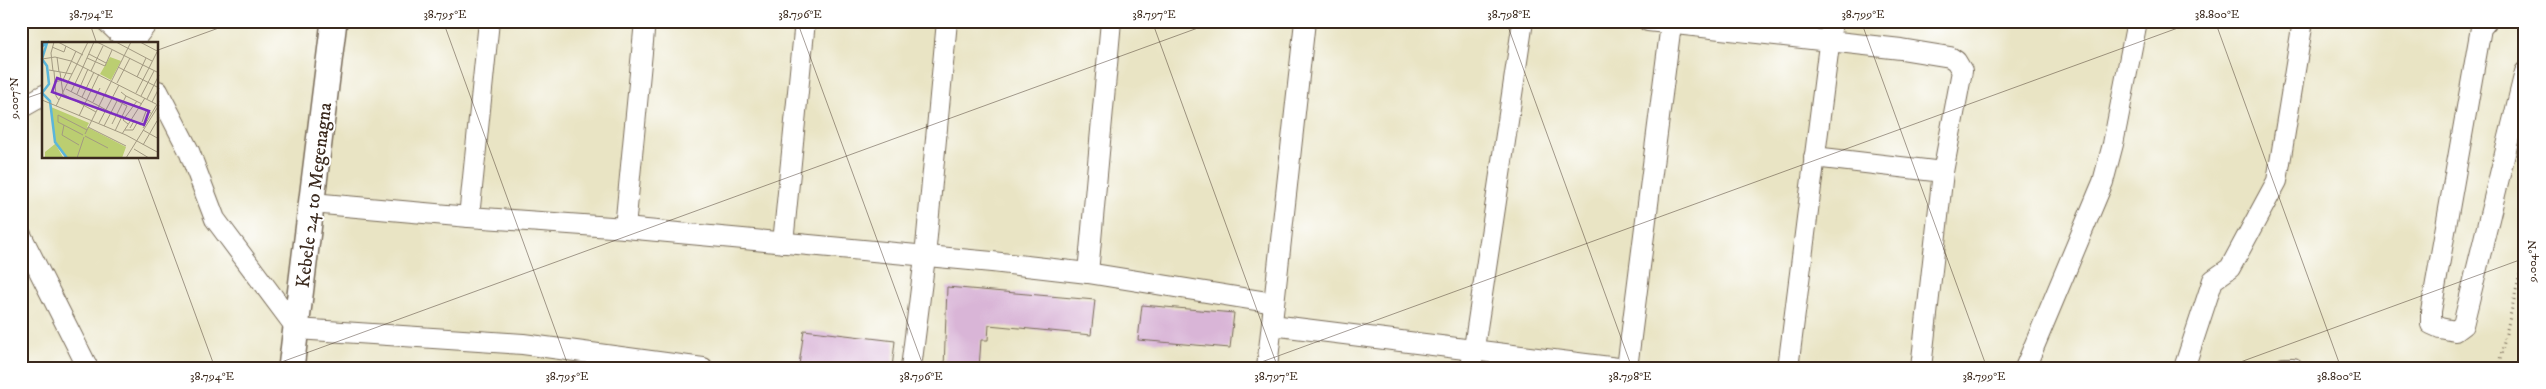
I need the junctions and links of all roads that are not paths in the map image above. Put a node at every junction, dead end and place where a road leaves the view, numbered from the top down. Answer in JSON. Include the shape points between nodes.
{"nodes":[{"id":1,"x":106,"y":21,"type":"edge"},
{"id":2,"x":149,"y":21,"type":"edge"},
{"id":3,"x":334,"y":21,"type":"edge"},
{"id":4,"x":489,"y":21,"type":"edge"},
{"id":5,"x":645,"y":21,"type":"edge"},
{"id":6,"x":805,"y":21,"type":"edge"},
{"id":7,"x":947,"y":21,"type":"edge"},
{"id":8,"x":1111,"y":21,"type":"edge"},
{"id":9,"x":1305,"y":21,"type":"edge"},
{"id":10,"x":1523,"y":21,"type":"edge"},
{"id":11,"x":1648,"y":21,"type":"edge"},
{"id":12,"x":1832,"y":21,"type":"edge"},
{"id":13,"x":2137,"y":21,"type":"edge"},
{"id":14,"x":2303,"y":21,"type":"edge"},
{"id":15,"x":2487,"y":21,"type":"edge"},
{"id":16,"x":1671,"y":24,"type":"junction"},
{"id":17,"x":1828,"y":41,"type":"junction"},
{"id":18,"x":129,"y":42,"type":"edge"},
{"id":19,"x":133,"y":42,"type":"edge"},
{"id":20,"x":2525,"y":72,"type":"edge"},
{"id":21,"x":159,"y":93,"type":"edge"},
{"id":22,"x":42,"y":96,"type":"edge"},
{"id":23,"x":21,"y":108,"type":"edge"},
{"id":24,"x":1814,"y":157,"type":"junction"},
{"id":25,"x":1943,"y":172,"type":"junction"},
{"id":26,"x":312,"y":203,"type":"junction"},
{"id":27,"x":469,"y":217,"type":"junction"},
{"id":28,"x":625,"y":228,"type":"junction"},
{"id":29,"x":21,"y":235,"type":"edge"},
{"id":30,"x":783,"y":243,"type":"junction"},
{"id":31,"x":925,"y":257,"type":"junction"},
{"id":32,"x":1088,"y":273,"type":"junction"},
{"id":33,"x":1274,"y":303,"type":"junction"},
{"id":34,"x":1272,"y":325,"type":"junction"},
{"id":35,"x":297,"y":329,"type":"junction"},
{"id":36,"x":1472,"y":358,"type":"edge"},
{"id":37,"x":637,"y":363,"type":"edge"},
{"id":38,"x":88,"y":368,"type":"edge"},
{"id":39,"x":291,"y":368,"type":"edge"},
{"id":40,"x":703,"y":368,"type":"edge"},
{"id":41,"x":912,"y":368,"type":"edge"},
{"id":42,"x":1267,"y":368,"type":"edge"},
{"id":43,"x":1618,"y":368,"type":"edge"},
{"id":44,"x":1627,"y":368,"type":"edge"},
{"id":45,"x":1788,"y":368,"type":"edge"},
{"id":46,"x":1921,"y":368,"type":"edge"},
{"id":47,"x":2026,"y":368,"type":"edge"},
{"id":48,"x":2184,"y":368,"type":"edge"},
{"id":49,"x":2284,"y":368,"type":"edge"},
{"id":50,"x":2294,"y":368,"type":"edge"}],
"edges":[{"from":1,"to":18,"type":"street"},
{"from":2,"to":19,"type":"street"},
{"from":3,"to":26,"type":"main road","name":"Kebele 24 to Megenagna"},
{"from":4,"to":27,"type":"street"},
{"from":5,"to":28,"type":"street"},
{"from":6,"to":30,"type":"street"},
{"from":7,"to":31,"type":"street"},
{"from":8,"to":32,"type":"street"},
{"from":9,"to":33,"type":"street"},
{"from":10,"to":36,"type":"street"},
{"from":11,"to":16,"type":"street"},
{"from":12,"to":17,"type":"street"},
{"from":13,"to":47,"type":"street","via":[[2103,182]]},
{"from":14,"to":48,"type":"street","via":[[2277,181],[2230,268],[2213,280]]},
{"from":15,"to":20,"type":"street","via":[[2481,28],[2431,311],[2431,324],[2440,328],[2456,331],[2464,325]]},
{"from":16,"to":17,"type":"street"},
{"from":16,"to":44,"type":"street"},
{"from":17,"to":24,"type":"street"},
{"from":17,"to":25,"type":"street","via":[[1950,57],[1960,65],[1962,70]]},
{"from":21,"to":35,"type":"street","via":[[189,151],[215,219]]},
{"from":22,"to":23,"type":"street"},
{"from":24,"to":25,"type":"street"},
{"from":24,"to":45,"type":"street"},
{"from":25,"to":46,"type":"street"},
{"from":26,"to":27,"type":"street"},
{"from":26,"to":35,"type":"main road","name":"Kebele 24 to Megenagna"},
{"from":27,"to":28,"type":"street"},
{"from":28,"to":30,"type":"street"},
{"from":29,"to":38,"type":"street"},
{"from":30,"to":31,"type":"street"},
{"from":31,"to":32,"type":"street"},
{"from":31,"to":41,"type":"street"},
{"from":32,"to":33,"type":"street"},
{"from":33,"to":34,"type":"street"},
{"from":34,"to":36,"type":"street"},
{"from":34,"to":42,"type":"street"},
{"from":35,"to":37,"type":"street","via":[[523,344]]},
{"from":35,"to":39,"type":"main road","name":"Kebele 24 to Megenagna"},
{"from":36,"to":43,"type":"street"},
{"from":37,"to":40,"type":"street"},
{"from":49,"to":50,"type":"street"}]}
